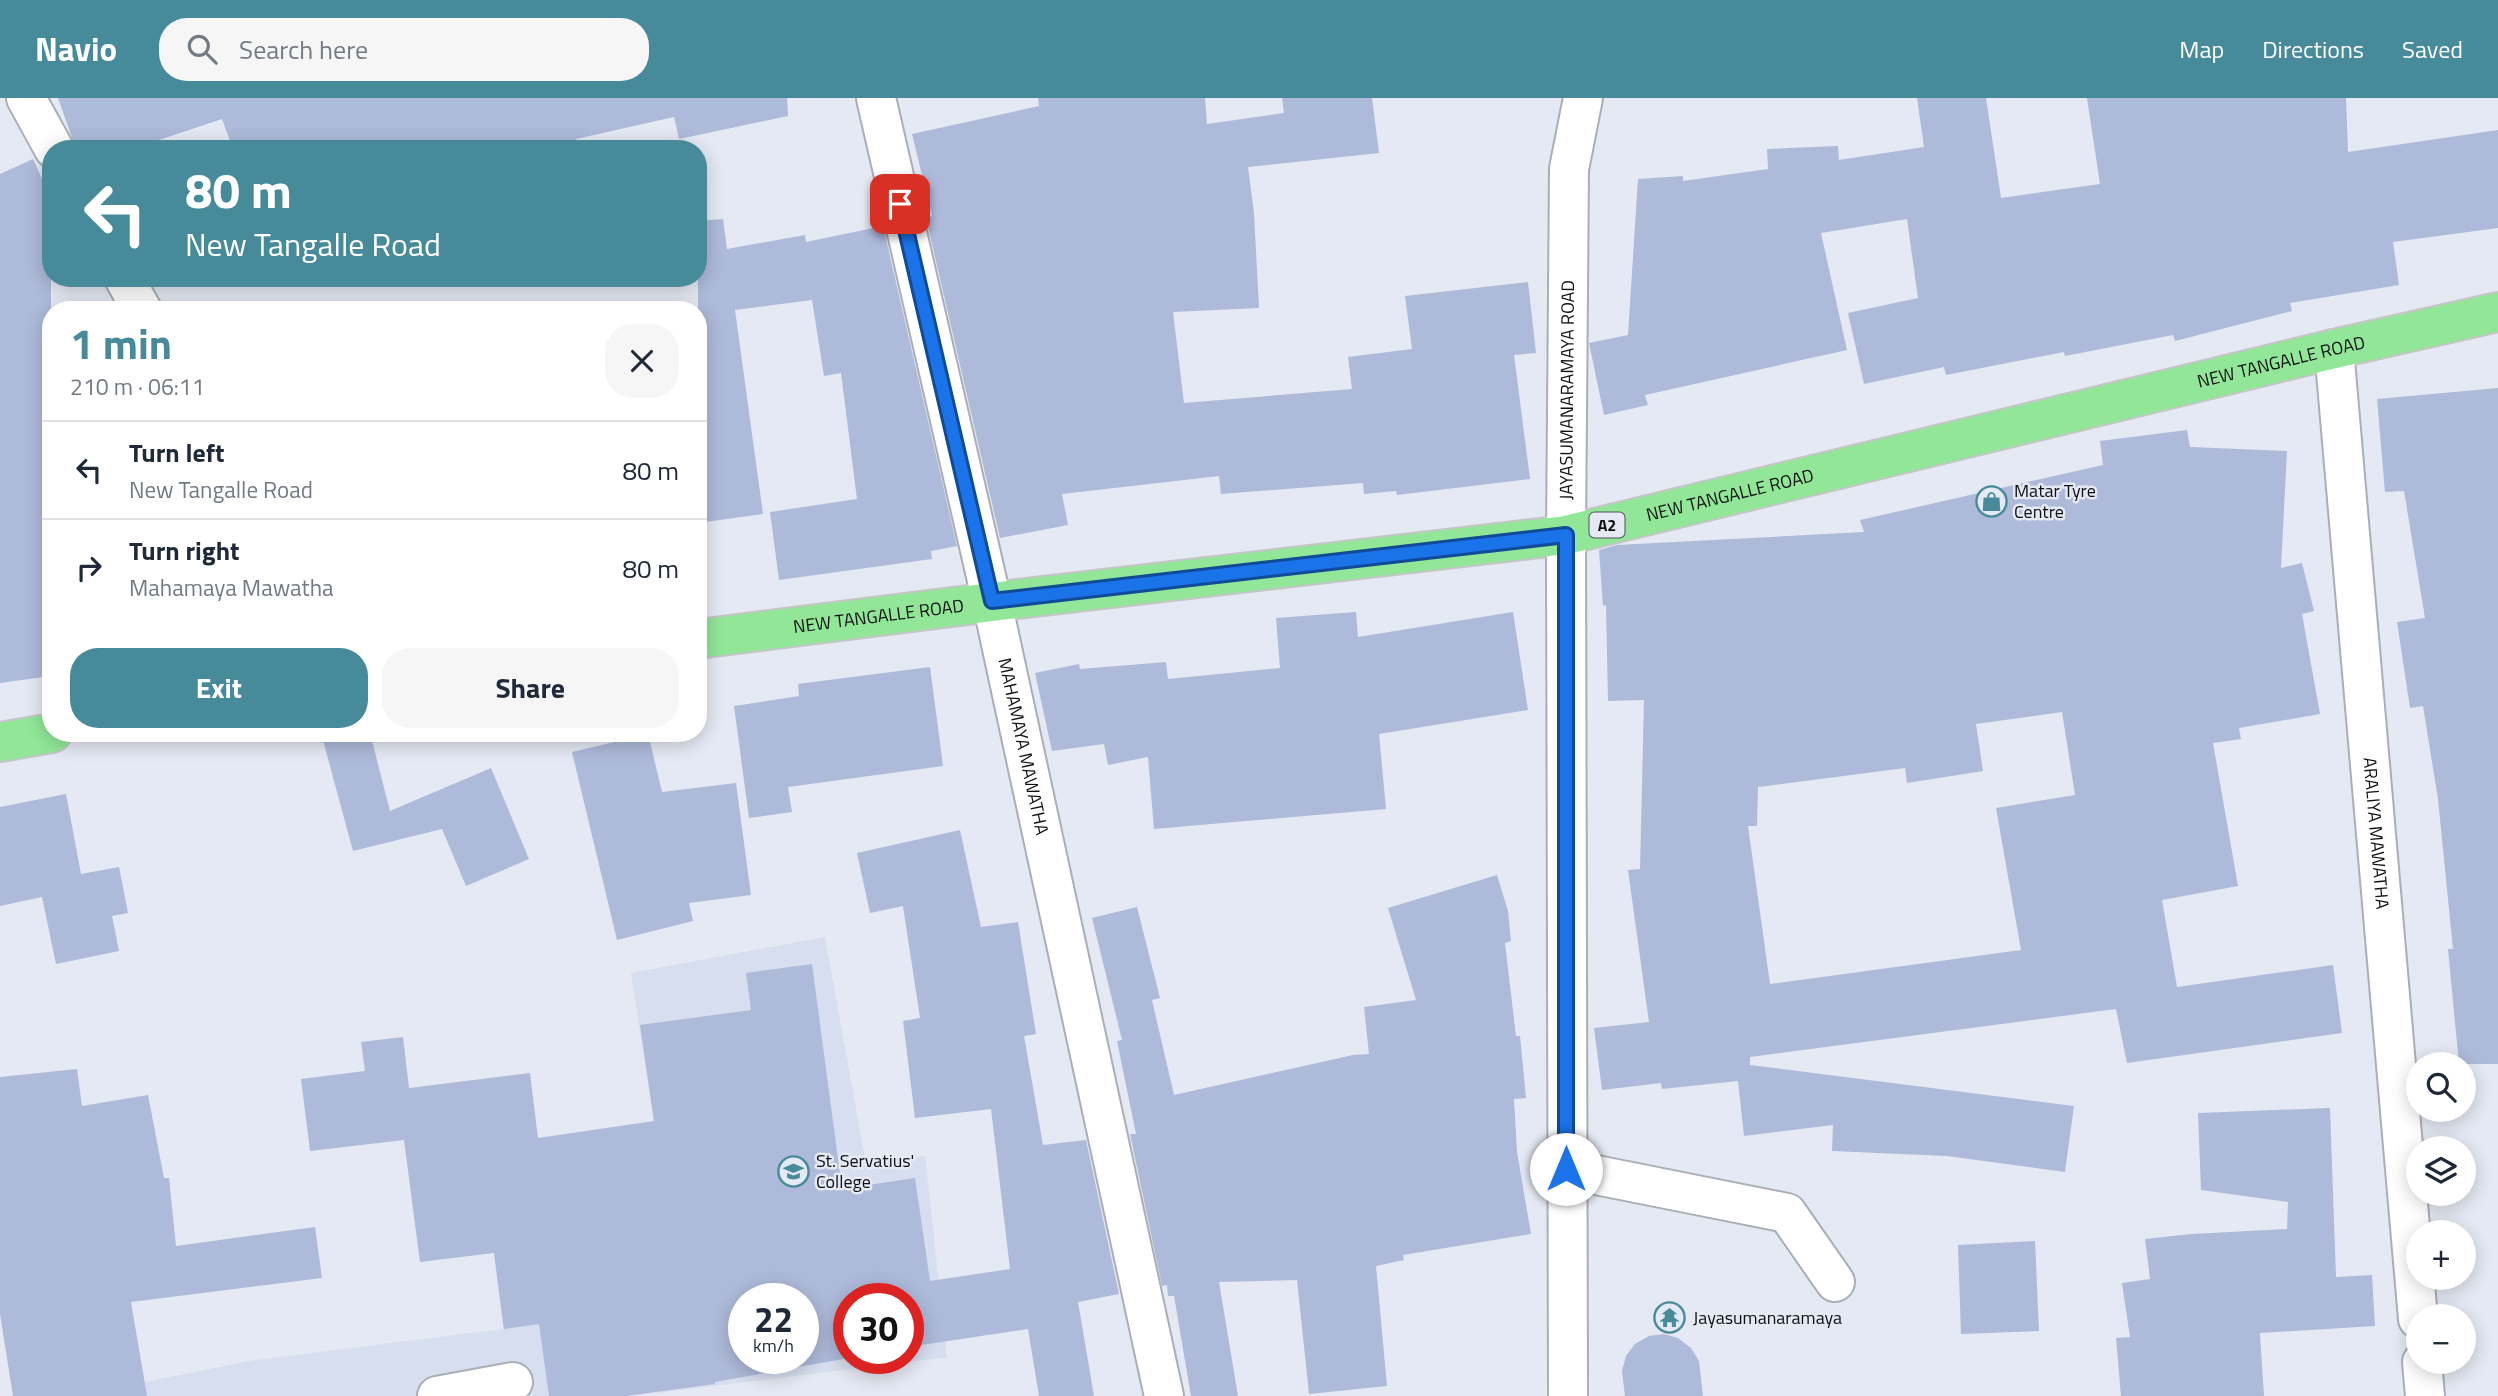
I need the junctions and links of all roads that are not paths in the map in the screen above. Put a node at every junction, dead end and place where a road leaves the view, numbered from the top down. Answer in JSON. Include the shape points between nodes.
{"nodes":[{"id":1,"x":26,"y":98,"type":"edge"},
{"id":2,"x":876,"y":98,"type":"edge"},
{"id":3,"x":1583,"y":98,"type":"edge"},
{"id":4,"x":49,"y":140,"type":"edge"},
{"id":5,"x":2498,"y":312,"type":"edge"},
{"id":6,"x":2334,"y":349,"type":"junction"},
{"id":7,"x":1566,"y":535,"type":"junction"},
{"id":8,"x":992,"y":601,"type":"junction"},
{"id":9,"x":707,"y":638,"type":"edge"},
{"id":10,"x":42,"y":735,"type":"edge"},
{"id":11,"x":0,"y":742,"type":"edge"},
{"id":12,"x":1566,"y":1169,"type":"junction"},
{"id":13,"x":1835,"y":1282,"type":"dead end"},
{"id":14,"x":2417,"y":1304,"type":"edge"},
{"id":15,"x":2423,"y":1374,"type":"edge"},
{"id":16,"x":513,"y":1382,"type":"dead end"},
{"id":17,"x":437,"y":1396,"type":"edge"},
{"id":18,"x":1164,"y":1396,"type":"edge"},
{"id":19,"x":1568,"y":1396,"type":"edge"},
{"id":20,"x":2425,"y":1396,"type":"edge"}],
"edges":[{"from":1,"to":4,"type":"street"},
{"from":2,"to":8,"type":"street","name":"MAHAMAYA MAWATHA"},
{"from":3,"to":7,"type":"street","name":"JAYASUMANARAMAYA ROAD","via":[[1569,169]]},
{"from":5,"to":6,"type":"highway","name":"NEW TANGALLE ROAD","number":"A2"},
{"from":6,"to":7,"type":"highway","name":"NEW TANGALLE ROAD","number":"A2"},
{"from":6,"to":14,"type":"street","name":"ARALIYA MAWATHA"},
{"from":7,"to":8,"type":"highway","name":"NEW TANGALLE ROAD","number":"A2"},
{"from":7,"to":12,"type":"street","name":"JAYASUMANARAMAYA ROAD"},
{"from":8,"to":9,"type":"highway","name":"NEW TANGALLE ROAD","number":"A2"},
{"from":8,"to":18,"type":"street","name":"MAHAMAYA MAWATHA"},
{"from":10,"to":11,"type":"highway"},
{"from":12,"to":13,"type":"street","via":[[1787,1213]]},
{"from":12,"to":19,"type":"street","name":"JAYASUMANARAMAYA ROAD"},
{"from":15,"to":20,"type":"street"},
{"from":16,"to":17,"type":"street"}]}
